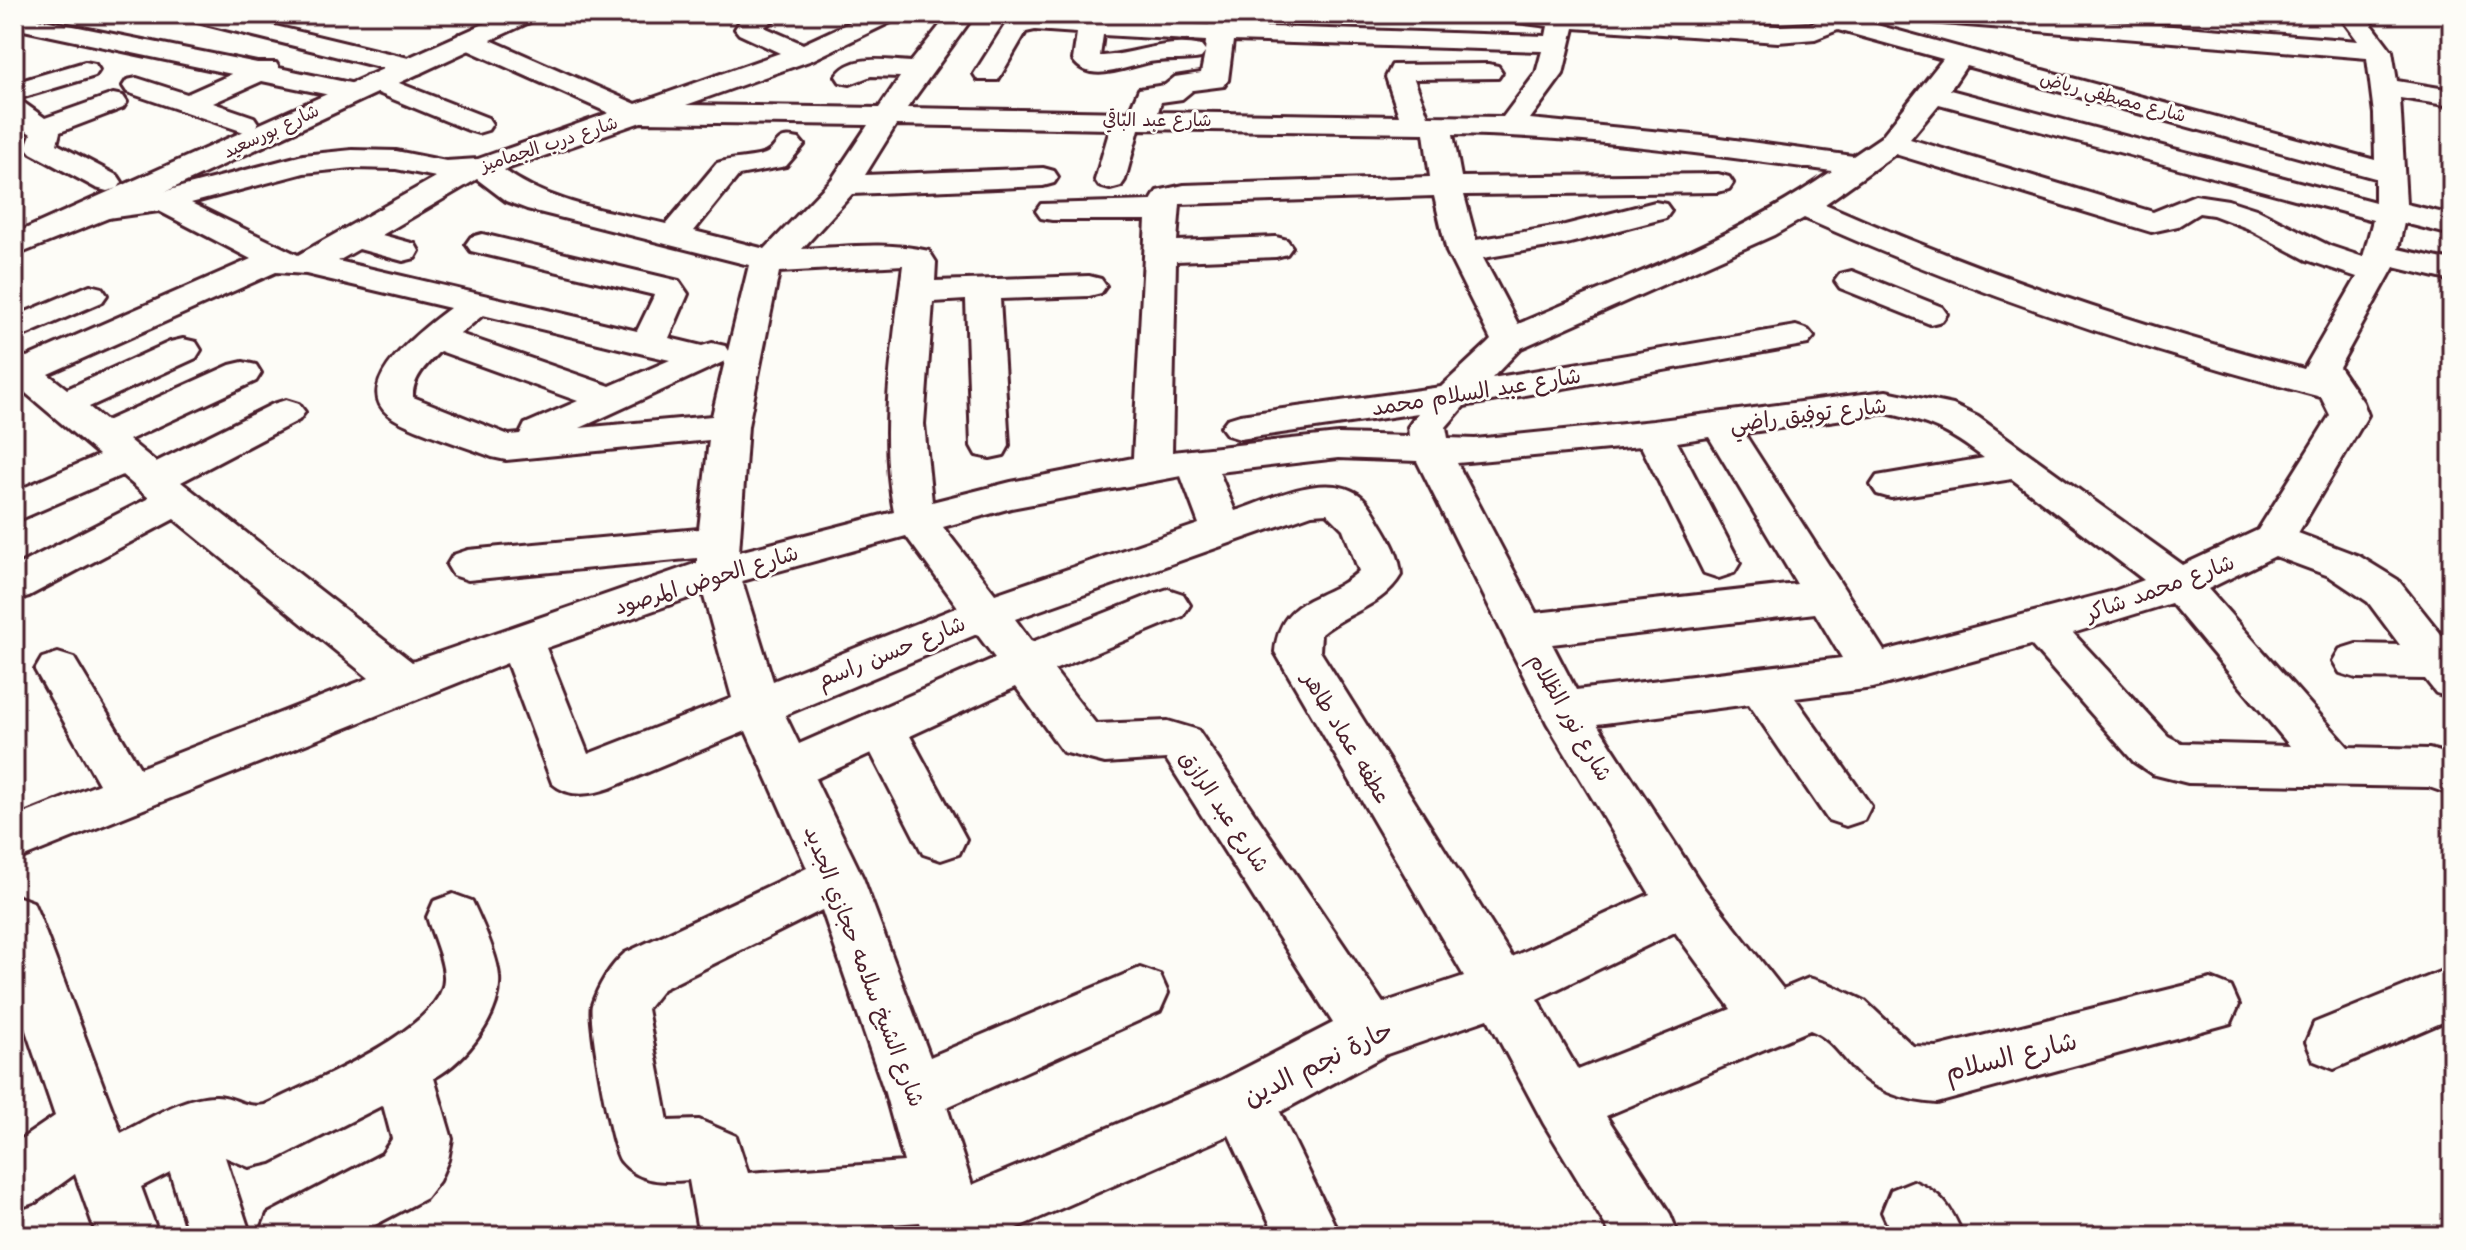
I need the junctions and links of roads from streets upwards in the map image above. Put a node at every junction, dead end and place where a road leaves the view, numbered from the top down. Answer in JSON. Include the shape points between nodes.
{"nodes":[{"id":1,"x":194,"y":14,"type":"edge"},
{"id":2,"x":485,"y":14,"type":"edge"},
{"id":3,"x":527,"y":14,"type":"edge"},
{"id":4,"x":769,"y":14,"type":"edge"},
{"id":5,"x":888,"y":14,"type":"edge"},
{"id":6,"x":962,"y":14,"type":"edge"},
{"id":7,"x":1722,"y":14,"type":"edge"},
{"id":8,"x":1787,"y":14,"type":"edge"},
{"id":9,"x":1930,"y":14,"type":"edge"},
{"id":10,"x":2351,"y":14,"type":"edge"},
{"id":11,"x":1497,"y":15,"type":"edge"},
{"id":12,"x":251,"y":19,"type":"edge"},
{"id":13,"x":14,"y":20,"type":"edge"},
{"id":14,"x":131,"y":20,"type":"dead end"},
{"id":15,"x":339,"y":20,"type":"dead end"},
{"id":16,"x":1830,"y":22,"type":"edge"},
{"id":17,"x":2118,"y":22,"type":"edge"},
{"id":18,"x":1561,"y":25,"type":"edge"},
{"id":19,"x":1434,"y":27,"type":"edge"},
{"id":20,"x":1220,"y":33,"type":"edge"},
{"id":21,"x":1743,"y":33,"type":"junction"},
{"id":22,"x":94,"y":37,"type":"junction"},
{"id":23,"x":468,"y":40,"type":"junction"},
{"id":24,"x":312,"y":41,"type":"junction"},
{"id":25,"x":177,"y":54,"type":"junction"},
{"id":26,"x":803,"y":54,"type":"junction"},
{"id":27,"x":1960,"y":55,"type":"junction"},
{"id":28,"x":85,"y":70,"type":"dead end"},
{"id":29,"x":918,"y":70,"type":"junction"},
{"id":30,"x":1437,"y":71,"type":"junction"},
{"id":31,"x":259,"y":72,"type":"junction"},
{"id":32,"x":988,"y":74,"type":"dead end"},
{"id":33,"x":1549,"y":74,"type":"junction"},
{"id":34,"x":850,"y":76,"type":"dead end"},
{"id":35,"x":371,"y":78,"type":"junction"},
{"id":36,"x":2384,"y":84,"type":"junction"},
{"id":37,"x":137,"y":86,"type":"dead end"},
{"id":38,"x":1933,"y":94,"type":"junction"},
{"id":39,"x":2452,"y":98,"type":"edge"},
{"id":40,"x":113,"y":102,"type":"dead end"},
{"id":41,"x":188,"y":104,"type":"junction"},
{"id":42,"x":22,"y":113,"type":"edge"},
{"id":43,"x":641,"y":113,"type":"junction"},
{"id":44,"x":888,"y":115,"type":"junction"},
{"id":45,"x":2293,"y":117,"type":"dead end"},
{"id":46,"x":1134,"y":120,"type":"junction"},
{"id":47,"x":244,"y":123,"type":"junction"},
{"id":48,"x":1427,"y":123,"type":"junction"},
{"id":49,"x":478,"y":124,"type":"dead end"},
{"id":50,"x":2452,"y":125,"type":"edge"},
{"id":51,"x":1511,"y":126,"type":"junction"},
{"id":52,"x":1603,"y":136,"type":"junction"},
{"id":53,"x":1245,"y":139,"type":"junction"},
{"id":54,"x":1891,"y":143,"type":"junction"},
{"id":55,"x":2280,"y":143,"type":"junction"},
{"id":56,"x":789,"y":145,"type":"dead end"},
{"id":57,"x":1858,"y":166,"type":"junction"},
{"id":58,"x":476,"y":169,"type":"junction"},
{"id":59,"x":1043,"y":177,"type":"dead end"},
{"id":60,"x":1110,"y":180,"type":"dead end"},
{"id":61,"x":107,"y":182,"type":"junction"},
{"id":62,"x":1627,"y":182,"type":"junction"},
{"id":63,"x":1718,"y":183,"type":"dead end"},
{"id":64,"x":843,"y":185,"type":"junction"},
{"id":65,"x":1447,"y":187,"type":"junction"},
{"id":66,"x":2390,"y":200,"type":"junction"},
{"id":67,"x":163,"y":201,"type":"junction"},
{"id":68,"x":1803,"y":206,"type":"junction"},
{"id":69,"x":100,"y":210,"type":"junction"},
{"id":70,"x":1162,"y":210,"type":"junction"},
{"id":71,"x":1052,"y":211,"type":"dead end"},
{"id":72,"x":14,"y":220,"type":"edge"},
{"id":73,"x":2452,"y":225,"type":"edge"},
{"id":74,"x":1683,"y":231,"type":"junction"},
{"id":75,"x":674,"y":235,"type":"junction"},
{"id":76,"x":354,"y":238,"type":"junction"},
{"id":77,"x":482,"y":244,"type":"dead end"},
{"id":78,"x":14,"y":246,"type":"edge"},
{"id":79,"x":1276,"y":247,"type":"dead end"},
{"id":80,"x":403,"y":251,"type":"dead end"},
{"id":81,"x":1159,"y":252,"type":"junction"},
{"id":82,"x":1463,"y":252,"type":"junction"},
{"id":83,"x":769,"y":260,"type":"junction"},
{"id":84,"x":1928,"y":261,"type":"junction"},
{"id":85,"x":292,"y":262,"type":"junction"},
{"id":86,"x":2379,"y":264,"type":"junction"},
{"id":87,"x":2452,"y":271,"type":"edge"},
{"id":88,"x":1852,"y":281,"type":"dead end"},
{"id":89,"x":1089,"y":286,"type":"dead end"},
{"id":90,"x":983,"y":290,"type":"junction"},
{"id":91,"x":915,"y":292,"type":"junction"},
{"id":92,"x":90,"y":295,"type":"dead end"},
{"id":93,"x":1895,"y":299,"type":"junction"},
{"id":94,"x":477,"y":304,"type":"junction"},
{"id":95,"x":1930,"y":314,"type":"dead end"},
{"id":96,"x":14,"y":330,"type":"edge"},
{"id":97,"x":434,"y":337,"type":"junction"},
{"id":98,"x":1796,"y":337,"type":"dead end"},
{"id":99,"x":747,"y":338,"type":"junction"},
{"id":100,"x":1509,"y":341,"type":"junction"},
{"id":101,"x":648,"y":344,"type":"junction"},
{"id":102,"x":183,"y":350,"type":"dead end"},
{"id":103,"x":705,"y":357,"type":"junction"},
{"id":104,"x":19,"y":368,"type":"edge"},
{"id":105,"x":243,"y":373,"type":"dead end"},
{"id":106,"x":2331,"y":388,"type":"junction"},
{"id":107,"x":1451,"y":397,"type":"junction"},
{"id":108,"x":612,"y":400,"type":"junction"},
{"id":109,"x":62,"y":405,"type":"junction"},
{"id":110,"x":286,"y":412,"type":"dead end"},
{"id":111,"x":1720,"y":424,"type":"junction"},
{"id":112,"x":729,"y":426,"type":"junction"},
{"id":113,"x":1653,"y":433,"type":"junction"},
{"id":114,"x":990,"y":446,"type":"dead end"},
{"id":115,"x":506,"y":448,"type":"junction"},
{"id":116,"x":1430,"y":448,"type":"junction"},
{"id":117,"x":1153,"y":454,"type":"junction"},
{"id":118,"x":1195,"y":461,"type":"junction"},
{"id":119,"x":2020,"y":465,"type":"junction"},
{"id":120,"x":140,"y":469,"type":"junction"},
{"id":121,"x":1891,"y":485,"type":"dead end"},
{"id":122,"x":14,"y":508,"type":"edge"},
{"id":123,"x":1350,"y":508,"type":"joint"},
{"id":124,"x":916,"y":520,"type":"junction"},
{"id":125,"x":1223,"y":532,"type":"junction"},
{"id":126,"x":2273,"y":540,"type":"junction"},
{"id":127,"x":718,"y":557,"type":"junction"},
{"id":128,"x":1719,"y":563,"type":"dead end"},
{"id":129,"x":468,"y":565,"type":"dead end"},
{"id":130,"x":2179,"y":584,"type":"junction"},
{"id":131,"x":14,"y":585,"type":"edge"},
{"id":132,"x":1827,"y":596,"type":"junction"},
{"id":133,"x":1168,"y":605,"type":"dead end"},
{"id":134,"x":986,"y":613,"type":"junction"},
{"id":135,"x":2042,"y":628,"type":"junction"},
{"id":136,"x":1523,"y":631,"type":"junction"},
{"id":137,"x":521,"y":640,"type":"junction"},
{"id":138,"x":2441,"y":657,"type":"edge"},
{"id":139,"x":2356,"y":661,"type":"dead end"},
{"id":140,"x":1022,"y":665,"type":"junction"},
{"id":141,"x":58,"y":670,"type":"dead end"},
{"id":142,"x":1873,"y":671,"type":"junction"},
{"id":143,"x":406,"y":682,"type":"junction"},
{"id":144,"x":1761,"y":686,"type":"junction"},
{"id":145,"x":757,"y":705,"type":"junction"},
{"id":146,"x":1563,"y":710,"type":"junction"},
{"id":147,"x":882,"y":729,"type":"junction"},
{"id":148,"x":2336,"y":767,"type":"junction"},
{"id":149,"x":787,"y":770,"type":"junction"},
{"id":150,"x":2452,"y":775,"type":"edge"},
{"id":151,"x":130,"y":794,"type":"junction"},
{"id":152,"x":1846,"y":806,"type":"dead end"},
{"id":153,"x":941,"y":839,"type":"dead end"},
{"id":154,"x":14,"y":840,"type":"edge"},
{"id":155,"x":837,"y":878,"type":"junction"},
{"id":156,"x":1684,"y":903,"type":"junction"},
{"id":157,"x":453,"y":917,"type":"dead end"},
{"id":158,"x":14,"y":918,"type":"edge"},
{"id":159,"x":1501,"y":989,"type":"junction"},
{"id":160,"x":2452,"y":992,"type":"edge"},
{"id":161,"x":1140,"y":993,"type":"dead end"},
{"id":162,"x":2211,"y":1005,"type":"dead end"},
{"id":163,"x":1773,"y":1020,"type":"junction"},
{"id":164,"x":1371,"y":1033,"type":"junction"},
{"id":165,"x":2334,"y":1042,"type":"dead end"},
{"id":166,"x":402,"y":1065,"type":"junction"},
{"id":167,"x":914,"y":1093,"type":"junction"},
{"id":168,"x":1243,"y":1100,"type":"junction"},
{"id":169,"x":1565,"y":1104,"type":"junction"},
{"id":170,"x":187,"y":1131,"type":"junction"},
{"id":171,"x":97,"y":1151,"type":"junction"},
{"id":172,"x":14,"y":1180,"type":"edge"},
{"id":173,"x":950,"y":1217,"type":"edge"},
{"id":174,"x":727,"y":1221,"type":"edge"},
{"id":175,"x":128,"y":1236,"type":"edge"},
{"id":176,"x":220,"y":1236,"type":"edge"},
{"id":177,"x":290,"y":1236,"type":"edge"},
{"id":178,"x":1309,"y":1236,"type":"edge"},
{"id":179,"x":1648,"y":1236,"type":"edge"}],
"edges":[{"from":1,"to":12,"type":"street"},
{"from":2,"to":35,"type":"street","name":"شارع بورسعيد"},
{"from":3,"to":23,"type":"street","name":"شارع بورسعيد"},
{"from":4,"to":26,"type":"street","via":[[748,29]]},
{"from":5,"to":26,"type":"street","name":"شارع درب الجماميز"},
{"from":6,"to":29,"type":"street","name":"شارع الشيخ سلامه حجازي الجديد"},
{"from":7,"to":21,"type":"street"},
{"from":8,"to":16,"type":"street"},
{"from":9,"to":17,"type":"street"},
{"from":10,"to":36,"type":"street"},
{"from":11,"to":18,"type":"street"},
{"from":12,"to":24,"type":"street"},
{"from":12,"to":25,"type":"street"},
{"from":13,"to":22,"type":"street"},
{"from":14,"to":22,"type":"street"},
{"from":15,"to":24,"type":"street"},
{"from":16,"to":21,"type":"street"},
{"from":16,"to":27,"type":"street","name":"شارع مصطفي رياض"},
{"from":17,"to":36,"type":"street"},
{"from":18,"to":19,"type":"street"},
{"from":18,"to":21,"type":"street"},
{"from":18,"to":33,"type":"street"},
{"from":19,"to":20,"type":"street","via":[[1271,44]]},
{"from":19,"to":30,"type":"street"},
{"from":20,"to":32,"type":"street","via":[[1149,43],[1131,62],[1089,63],[1091,28],[1034,22],[1019,25]]},
{"from":20,"to":46,"type":"street","via":[[1213,81],[1150,94]]},
{"from":22,"to":25,"type":"street"},
{"from":23,"to":35,"type":"street","name":"شارع بورسعيد"},
{"from":23,"to":43,"type":"street","name":"شارع عبد الباقي"},
{"from":24,"to":31,"type":"street"},
{"from":24,"to":35,"type":"street"},
{"from":25,"to":31,"type":"street"},
{"from":26,"to":43,"type":"street","name":"شارع درب الجماميز"},
{"from":27,"to":38,"type":"street"},
{"from":27,"to":55,"type":"street","name":"شارع مصطفي رياض"},
{"from":28,"to":42,"type":"street"},
{"from":29,"to":34,"type":"street","via":[[866,68]]},
{"from":29,"to":44,"type":"street","name":"شارع الشيخ سلامه حجازي الجديد"},
{"from":30,"to":33,"type":"street"},
{"from":30,"to":48,"type":"street","via":[[1400,73]]},
{"from":31,"to":35,"type":"street"},
{"from":31,"to":41,"type":"street"},
{"from":33,"to":51,"type":"street"},
{"from":35,"to":47,"type":"street","name":"شارع بورسعيد"},
{"from":35,"to":49,"type":"street"},
{"from":35,"to":69,"type":"street","name":"شارع بورسعيد"},
{"from":36,"to":39,"type":"street"},
{"from":36,"to":50,"type":"street"},
{"from":36,"to":66,"type":"street"},
{"from":37,"to":41,"type":"street"},
{"from":38,"to":54,"type":"street"},
{"from":38,"to":66,"type":"street"},
{"from":40,"to":42,"type":"street"},
{"from":41,"to":47,"type":"street"},
{"from":42,"to":61,"type":"street","via":[[46,135],[41,147]]},
{"from":43,"to":44,"type":"street","name":"شارع عبد الباقي"},
{"from":43,"to":58,"type":"street","name":"شارع درب الجماميز"},
{"from":44,"to":46,"type":"street","name":"شارع عبد الباقي"},
{"from":44,"to":64,"type":"street","name":"شارع الشيخ سلامه حجازي الجديد"},
{"from":45,"to":55,"type":"street"},
{"from":46,"to":53,"type":"street","name":"شارع عبد الباقي"},
{"from":46,"to":60,"type":"street"},
{"from":47,"to":61,"type":"street","name":"شارع بورسعيد"},
{"from":48,"to":51,"type":"street","name":"شارع عبد الباقي"},
{"from":48,"to":53,"type":"street","name":"شارع عبد الباقي"},
{"from":48,"to":65,"type":"street"},
{"from":51,"to":52,"type":"street","name":"شارع عبد الباقي"},
{"from":52,"to":57,"type":"street","name":"شارع عبد الباقي"},
{"from":52,"to":62,"type":"street"},
{"from":53,"to":65,"type":"street"},
{"from":53,"to":70,"type":"street","via":[[1163,202]]},
{"from":54,"to":57,"type":"street"},
{"from":54,"to":86,"type":"street","via":[[2103,222],[2160,223],[2190,205],[2207,205],[2248,218],[2319,253]]},
{"from":55,"to":66,"type":"street","name":"شارع مصطفي رياض"},
{"from":56,"to":75,"type":"street","via":[[774,163],[728,169]]},
{"from":57,"to":68,"type":"street"},
{"from":58,"to":67,"type":"street","name":"شارع درب الجماميز","via":[[446,170],[396,160],[303,164]]},
{"from":58,"to":75,"type":"street","via":[[538,202]]},
{"from":58,"to":76,"type":"street"},
{"from":59,"to":64,"type":"street"},
{"from":61,"to":72,"type":"street","name":"شارع بورسعيد"},
{"from":62,"to":63,"type":"street"},
{"from":62,"to":65,"type":"street"},
{"from":62,"to":74,"type":"street"},
{"from":64,"to":83,"type":"street","name":"شارع الشيخ سلامه حجازي الجديد"},
{"from":65,"to":82,"type":"street"},
{"from":66,"to":73,"type":"street"},
{"from":66,"to":86,"type":"street"},
{"from":67,"to":69,"type":"street","name":"شارع درب الجماميز"},
{"from":67,"to":85,"type":"street"},
{"from":68,"to":74,"type":"street","via":[[1763,228]]},
{"from":68,"to":84,"type":"street"},
{"from":69,"to":78,"type":"street","name":"شارع بورسعيد"},
{"from":70,"to":71,"type":"street"},
{"from":70,"to":81,"type":"street"},
{"from":74,"to":82,"type":"street","via":[[1566,234]]},
{"from":74,"to":100,"type":"street"},
{"from":75,"to":83,"type":"street"},
{"from":76,"to":80,"type":"street"},
{"from":76,"to":85,"type":"street"},
{"from":77,"to":101,"type":"street","via":[[667,288],[670,298]]},
{"from":79,"to":81,"type":"street"},
{"from":81,"to":117,"type":"street"},
{"from":82,"to":100,"type":"street"},
{"from":83,"to":91,"type":"street","via":[[917,258]]},
{"from":83,"to":99,"type":"street","name":"شارع الشيخ سلامه حجازي الجديد"},
{"from":84,"to":93,"type":"street"},
{"from":84,"to":106,"type":"street","via":[[2177,347]]},
{"from":85,"to":94,"type":"street"},
{"from":85,"to":104,"type":"street"},
{"from":86,"to":87,"type":"street"},
{"from":86,"to":106,"type":"street","via":[[2321,367]]},
{"from":88,"to":93,"type":"street"},
{"from":89,"to":90,"type":"street"},
{"from":90,"to":91,"type":"street"},
{"from":90,"to":114,"type":"street"},
{"from":91,"to":124,"type":"street","via":[[906,447],[907,486]]},
{"from":92,"to":96,"type":"street"},
{"from":93,"to":95,"type":"street"},
{"from":94,"to":97,"type":"street"},
{"from":94,"to":101,"type":"street"},
{"from":97,"to":108,"type":"street"},
{"from":97,"to":115,"type":"street","via":[[400,378],[395,400],[404,409]]},
{"from":98,"to":107,"type":"street","name":"شارع عبد السلام محمد"},
{"from":99,"to":103,"type":"street"},
{"from":99,"to":112,"type":"street","name":"شارع الشيخ سلامه حجازي الجديد"},
{"from":100,"to":107,"type":"street"},
{"from":101,"to":103,"type":"street"},
{"from":102,"to":109,"type":"street"},
{"from":103,"to":108,"type":"street"},
{"from":104,"to":109,"type":"street"},
{"from":105,"to":120,"type":"street"},
{"from":106,"to":126,"type":"street","via":[[2348,406],[2349,415]]},
{"from":107,"to":116,"type":"street","via":[[1427,427]]},
{"from":107,"to":117,"type":"street","name":"شارع عبد السلام محمد"},
{"from":108,"to":115,"type":"street"},
{"from":109,"to":120,"type":"street"},
{"from":110,"to":120,"type":"street"},
{"from":111,"to":113,"type":"street","name":"شارع توفيق راضي"},
{"from":111,"to":119,"type":"street","name":"شارع توفيق راضي","via":[[1886,402],[1913,405],[1965,425]]},
{"from":111,"to":132,"type":"street"},
{"from":112,"to":115,"type":"street"},
{"from":112,"to":127,"type":"street","name":"شارع الشيخ سلامه حجازي الجديد"},
{"from":113,"to":116,"type":"street","name":"شارع توفيق راضي","via":[[1475,451]]},
{"from":113,"to":128,"type":"street"},
{"from":116,"to":118,"type":"street","name":"شارع الحوض المرصود","via":[[1338,446]]},
{"from":116,"to":136,"type":"street","name":"شارع نور الظلام"},
{"from":117,"to":118,"type":"street","name":"شارع الحوض المرصود"},
{"from":117,"to":124,"type":"street","name":"شارع الحوض المرصود"},
{"from":118,"to":125,"type":"street"},
{"from":119,"to":121,"type":"street"},
{"from":119,"to":130,"type":"street","name":"شارع توفيق راضي"},
{"from":120,"to":122,"type":"street"},
{"from":120,"to":131,"type":"street"},
{"from":120,"to":143,"type":"street"},
{"from":123,"to":125,"type":"street","name":"شارع حسن راسم","via":[[1316,499]]},
{"from":123,"to":159,"type":"street","name":"عطفه عماد طاهر","via":[[1377,556],[1380,575],[1366,589],[1309,618],[1300,628],[1297,652]]},
{"from":124,"to":127,"type":"street","name":"شارع الحوض المرصود"},
{"from":124,"to":134,"type":"street","name":"شارع عبد الرازق"},
{"from":125,"to":134,"type":"street","name":"شارع حسن راسم"},
{"from":126,"to":130,"type":"street","name":"شارع محمد شاكر"},
{"from":126,"to":138,"type":"street","via":[[2365,577]]},
{"from":127,"to":129,"type":"street"},
{"from":127,"to":137,"type":"street","name":"شارع الحوض المرصود"},
{"from":127,"to":145,"type":"street","name":"شارع الشيخ سلامه حجازي الجديد"},
{"from":130,"to":135,"type":"street","name":"شارع محمد شاكر"},
{"from":130,"to":148,"type":"street","name":"شارع توفيق راضي"},
{"from":132,"to":136,"type":"street"},
{"from":132,"to":142,"type":"street"},
{"from":133,"to":140,"type":"street"},
{"from":134,"to":140,"type":"street","name":"شارع عبد الرازق"},
{"from":134,"to":145,"type":"street","name":"شارع حسن راسم"},
{"from":135,"to":142,"type":"street","name":"شارع محمد شاكر"},
{"from":135,"to":148,"type":"street","via":[[2151,749],[2169,760]]},
{"from":136,"to":146,"type":"street","name":"شارع نور الظلام"},
{"from":137,"to":143,"type":"street","name":"شارع الحوض المرصود"},
{"from":137,"to":145,"type":"street","name":"شارع حسن راسم","via":[[575,774],[593,774]]},
{"from":138,"to":139,"type":"street"},
{"from":140,"to":147,"type":"street"},
{"from":140,"to":164,"type":"street","name":"شارع عبد الرازق","via":[[1080,739],[1093,745],[1167,738],[1181,743]]},
{"from":141,"to":151,"type":"street"},
{"from":142,"to":144,"type":"street","name":"شارع محمد شاكر"},
{"from":143,"to":151,"type":"street","name":"شارع الحوض المرصود"},
{"from":144,"to":146,"type":"street","name":"شارع محمد شاكر"},
{"from":144,"to":152,"type":"street"},
{"from":145,"to":149,"type":"street","name":"شارع الشيخ سلامه حجازي الجديد"},
{"from":146,"to":156,"type":"street","name":"شارع نور الظلام"},
{"from":147,"to":149,"type":"street"},
{"from":147,"to":153,"type":"street"},
{"from":148,"to":150,"type":"street","via":[[2429,768]]},
{"from":149,"to":155,"type":"street","name":"شارع الشيخ سلامه حجازي الجديد"},
{"from":151,"to":154,"type":"street","name":"شارع الحوض المرصود"},
{"from":155,"to":167,"type":"street","name":"شارع الشيخ سلامه حجازي الجديد"},
{"from":155,"to":174,"type":"street","via":[[644,971],[619,1008],[641,1139],[656,1152],[699,1150],[715,1157]]},
{"from":156,"to":159,"type":"street","name":"حارة نجم الدين"},
{"from":156,"to":163,"type":"street","name":"شارع نور الظلام"},
{"from":157,"to":166,"type":"street","via":[[472,977],[467,1003],[451,1029]]},
{"from":158,"to":171,"type":"street"},
{"from":159,"to":164,"type":"street","name":"حارة نجم الدين"},
{"from":159,"to":169,"type":"street"},
{"from":160,"to":165,"type":"street"},
{"from":161,"to":167,"type":"street"},
{"from":162,"to":163,"type":"street","name":"شارع السلام","via":[[1921,1076],[1887,1064],[1853,1024],[1825,1006],[1809,1004]]},
{"from":163,"to":169,"type":"street","name":"شارع السلام"},
{"from":164,"to":168,"type":"street","name":"حارة نجم الدين"},
{"from":166,"to":170,"type":"street","via":[[271,1133],[249,1137],[211,1124]]},
{"from":166,"to":177,"type":"street","via":[[422,1139],[418,1160],[404,1176]]},
{"from":167,"to":173,"type":"street","name":"شارع الشيخ سلامه حجازي الجديد"},
{"from":168,"to":173,"type":"street","name":"حارة نجم الدين"},
{"from":168,"to":178,"type":"street"},
{"from":169,"to":179,"type":"street"},
{"from":170,"to":171,"type":"street"},
{"from":170,"to":176,"type":"street"},
{"from":171,"to":172,"type":"street"},
{"from":171,"to":175,"type":"street"},
{"from":173,"to":174,"type":"street","name":"حارة نجم الدين"}]}
